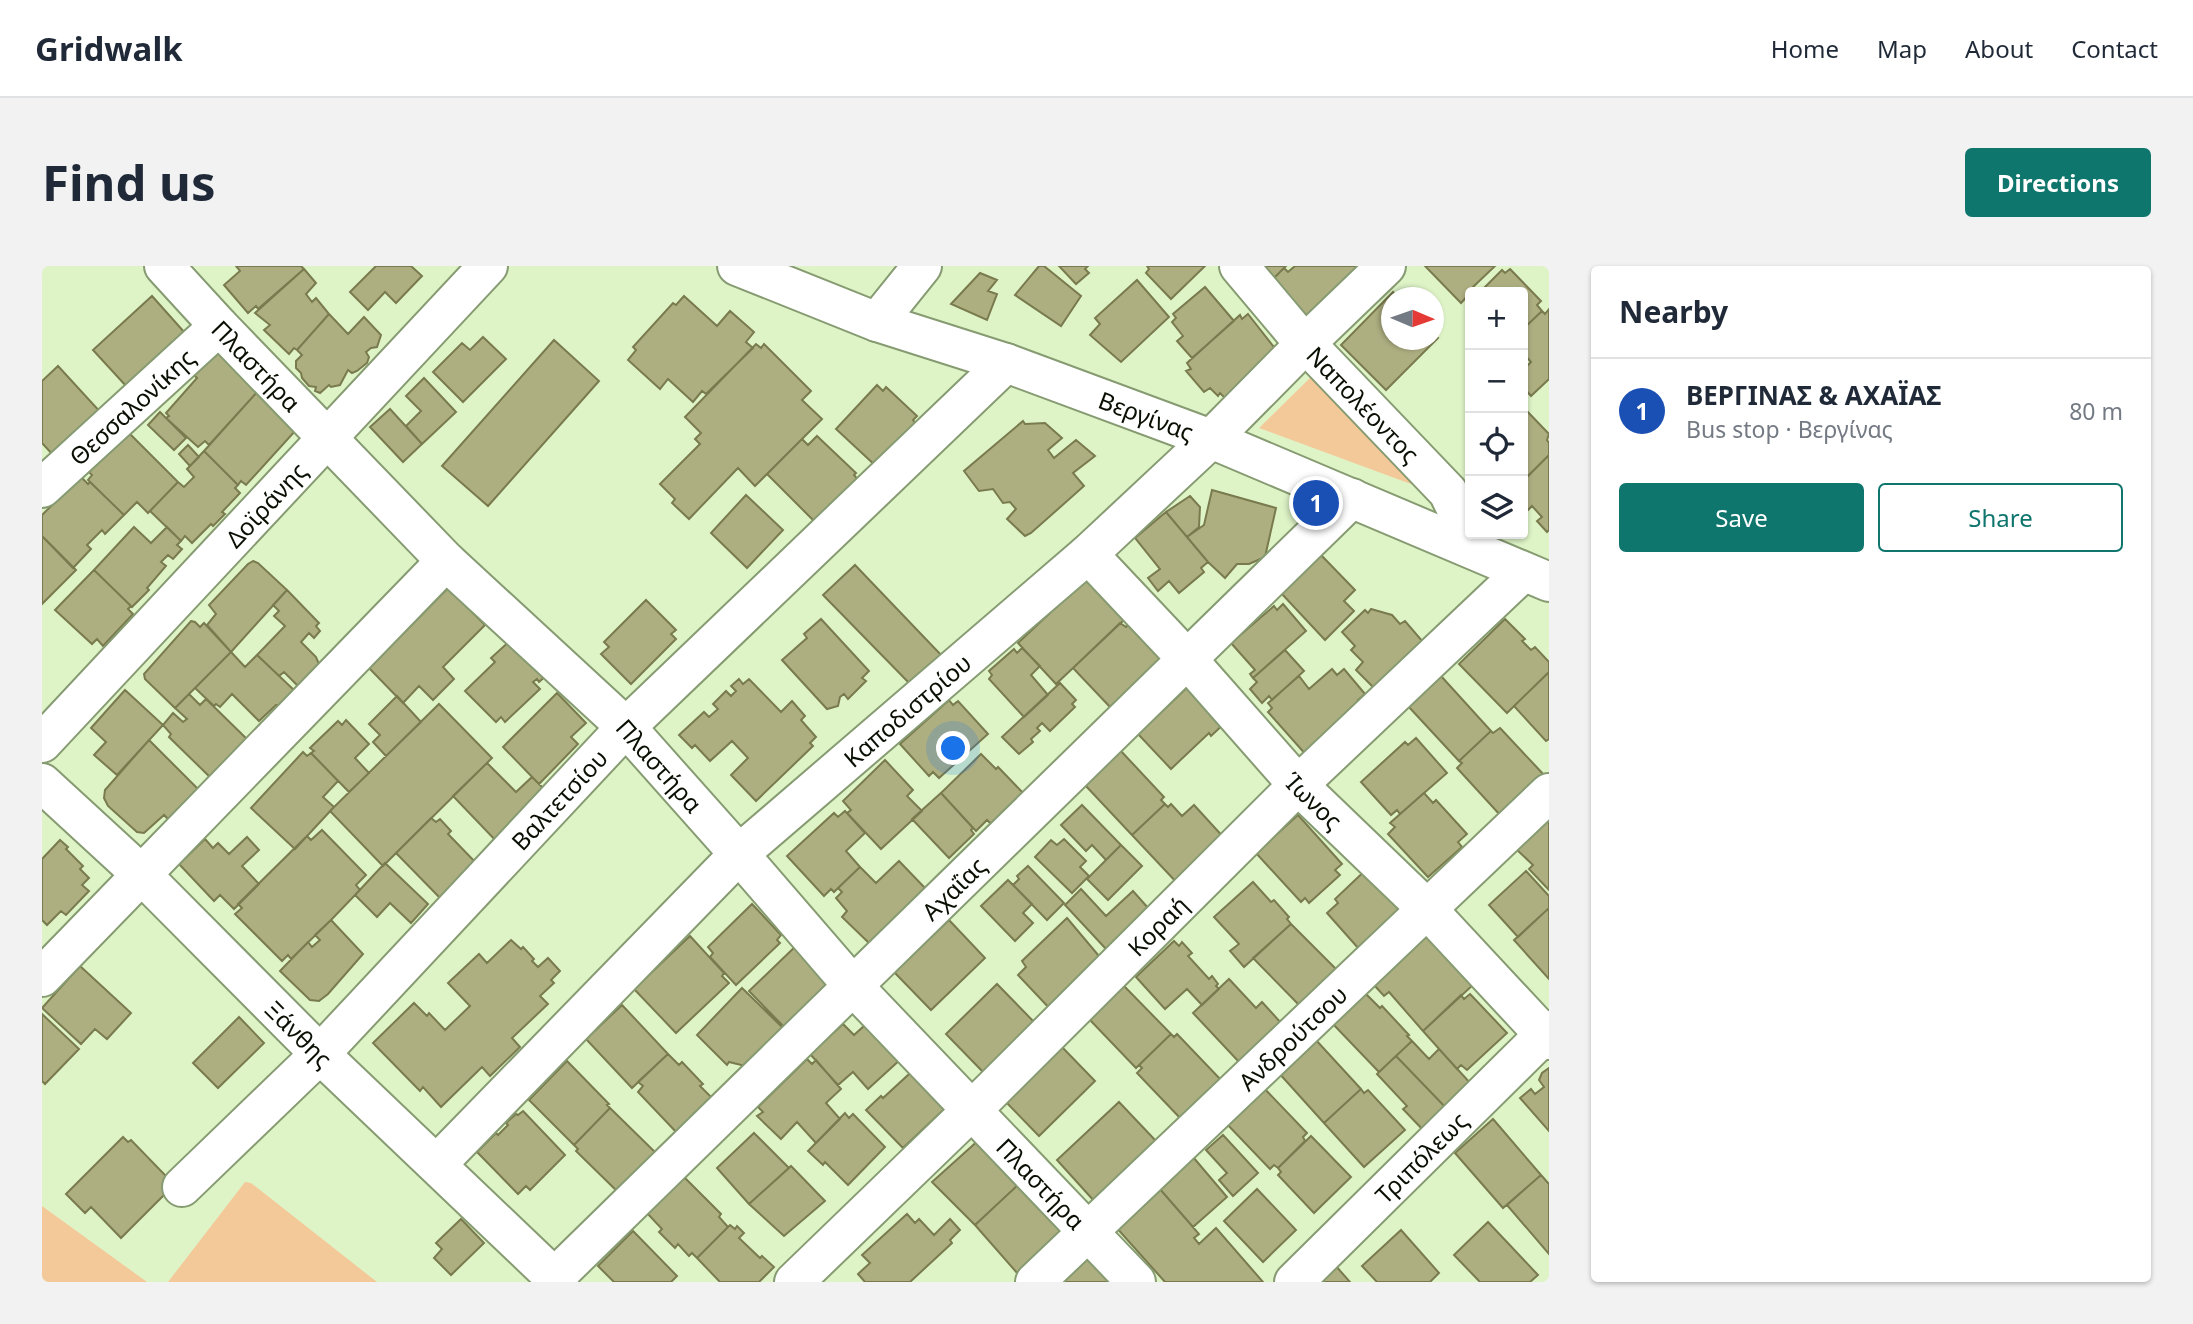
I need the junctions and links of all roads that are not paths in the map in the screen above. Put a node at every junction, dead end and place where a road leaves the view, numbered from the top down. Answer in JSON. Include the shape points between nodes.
{"nodes":[{"id":1,"x":488,"y":266,"type":"edge"},
{"id":2,"x":737,"y":266,"type":"edge"},
{"id":3,"x":1239,"y":266,"type":"edge"},
{"id":4,"x":1386,"y":266,"type":"edge"},
{"id":5,"x":919,"y":267,"type":"edge"},
{"id":6,"x":174,"y":269,"type":"edge"},
{"id":7,"x":877,"y":322,"type":"junction"},
{"id":8,"x":219,"y":326,"type":"junction"},
{"id":9,"x":1306,"y":342,"type":"junction"},
{"id":10,"x":1006,"y":363,"type":"junction"},
{"id":11,"x":327,"y":437,"type":"junction"},
{"id":12,"x":1211,"y":439,"type":"junction"},
{"id":13,"x":42,"y":488,"type":"edge"},
{"id":14,"x":1352,"y":498,"type":"junction"},
{"id":15,"x":1476,"y":550,"type":"junction"},
{"id":16,"x":1087,"y":554,"type":"junction"},
{"id":17,"x":446,"y":561,"type":"junction"},
{"id":18,"x":1536,"y":577,"type":"edge"},
{"id":19,"x":1187,"y":659,"type":"junction"},
{"id":20,"x":626,"y":727,"type":"junction"},
{"id":21,"x":42,"y":743,"type":"edge"},
{"id":22,"x":42,"y":783,"type":"edge"},
{"id":23,"x":1298,"y":785,"type":"junction"},
{"id":24,"x":1549,"y":793,"type":"edge"},
{"id":25,"x":739,"y":853,"type":"junction"},
{"id":26,"x":141,"y":874,"type":"junction"},
{"id":27,"x":1427,"y":909,"type":"junction"},
{"id":28,"x":42,"y":977,"type":"edge"},
{"id":29,"x":853,"y":986,"type":"junction"},
{"id":30,"x":1547,"y":1035,"type":"edge"},
{"id":31,"x":320,"y":1054,"type":"junction"},
{"id":32,"x":972,"y":1111,"type":"junction"},
{"id":33,"x":437,"y":1164,"type":"junction"},
{"id":34,"x":182,"y":1187,"type":"dead end"},
{"id":35,"x":1087,"y":1231,"type":"junction"},
{"id":36,"x":557,"y":1280,"type":"edge"},
{"id":37,"x":794,"y":1282,"type":"edge"},
{"id":38,"x":1035,"y":1282,"type":"edge"},
{"id":39,"x":1136,"y":1282,"type":"edge"},
{"id":40,"x":1294,"y":1282,"type":"edge"}],
"edges":[{"from":1,"to":11,"type":"street","name":"Δοϊράνης"},
{"from":2,"to":7,"type":"street","name":"Βεργίνας"},
{"from":3,"to":9,"type":"street","name":"Ναπολέοντος"},
{"from":4,"to":9,"type":"street","name":"Καποδιστρίου"},
{"from":5,"to":7,"type":"street"},
{"from":6,"to":8,"type":"street","name":"Πλαστήρα"},
{"from":7,"to":10,"type":"street","name":"Βεργίνας"},
{"from":8,"to":11,"type":"street","name":"Πλαστήρα"},
{"from":8,"to":13,"type":"street","name":"Θεσσαλονίκης"},
{"from":9,"to":12,"type":"street","name":"Καποδιστρίου"},
{"from":9,"to":15,"type":"street","name":"Ναπολέοντος","via":[[1448,492]]},
{"from":10,"to":12,"type":"street","name":"Βεργίνας"},
{"from":10,"to":20,"type":"street","name":"Βαλτετσίου"},
{"from":11,"to":17,"type":"street","name":"Πλαστήρα"},
{"from":11,"to":21,"type":"street","name":"Δοϊράνης"},
{"from":12,"to":14,"type":"street","name":"Βεργίνας"},
{"from":12,"to":16,"type":"street","name":"Καποδιστρίου"},
{"from":14,"to":15,"type":"street","name":"Βεργίνας"},
{"from":14,"to":19,"type":"street","name":"Αχαΐας"},
{"from":15,"to":18,"type":"street","name":"Βεργίνας"},
{"from":16,"to":19,"type":"street","name":"Ίωνος"},
{"from":16,"to":25,"type":"street","name":"Καποδιστρίου"},
{"from":17,"to":20,"type":"street","name":"Πλαστήρα"},
{"from":17,"to":26,"type":"street"},
{"from":18,"to":23,"type":"street","name":"Κοραή"},
{"from":19,"to":23,"type":"street","name":"Ίωνος"},
{"from":19,"to":29,"type":"street","name":"Αχαΐας"},
{"from":20,"to":25,"type":"street","name":"Πλαστήρα"},
{"from":20,"to":31,"type":"street","name":"Βαλτετσίου"},
{"from":22,"to":26,"type":"street","name":"Ξάνθης"},
{"from":23,"to":27,"type":"street","name":"Ίωνος"},
{"from":23,"to":32,"type":"street","name":"Κοραή"},
{"from":24,"to":27,"type":"street","name":"Ανδρούτσου"},
{"from":25,"to":29,"type":"street","name":"Πλαστήρα"},
{"from":25,"to":33,"type":"street","name":"Καποδιστρίου"},
{"from":26,"to":28,"type":"street"},
{"from":26,"to":31,"type":"street","name":"Ξάνθης"},
{"from":27,"to":30,"type":"street","name":"Ίωνος"},
{"from":27,"to":35,"type":"street","name":"Ανδρούτσου"},
{"from":29,"to":32,"type":"street","name":"Πλαστήρα"},
{"from":29,"to":36,"type":"street","name":"Αχαΐας"},
{"from":30,"to":40,"type":"street","name":"Τριπόλεως"},
{"from":31,"to":33,"type":"street","name":"Ξάνθης"},
{"from":31,"to":34,"type":"street","name":"Βαλτετσίου"},
{"from":32,"to":35,"type":"street","name":"Πλαστήρα"},
{"from":32,"to":37,"type":"street","name":"Κοραή"},
{"from":33,"to":36,"type":"street","name":"Ξάνθης"},
{"from":35,"to":38,"type":"street","name":"Ανδρούτσου"},
{"from":35,"to":39,"type":"street","name":"Πλαστήρα"}]}
